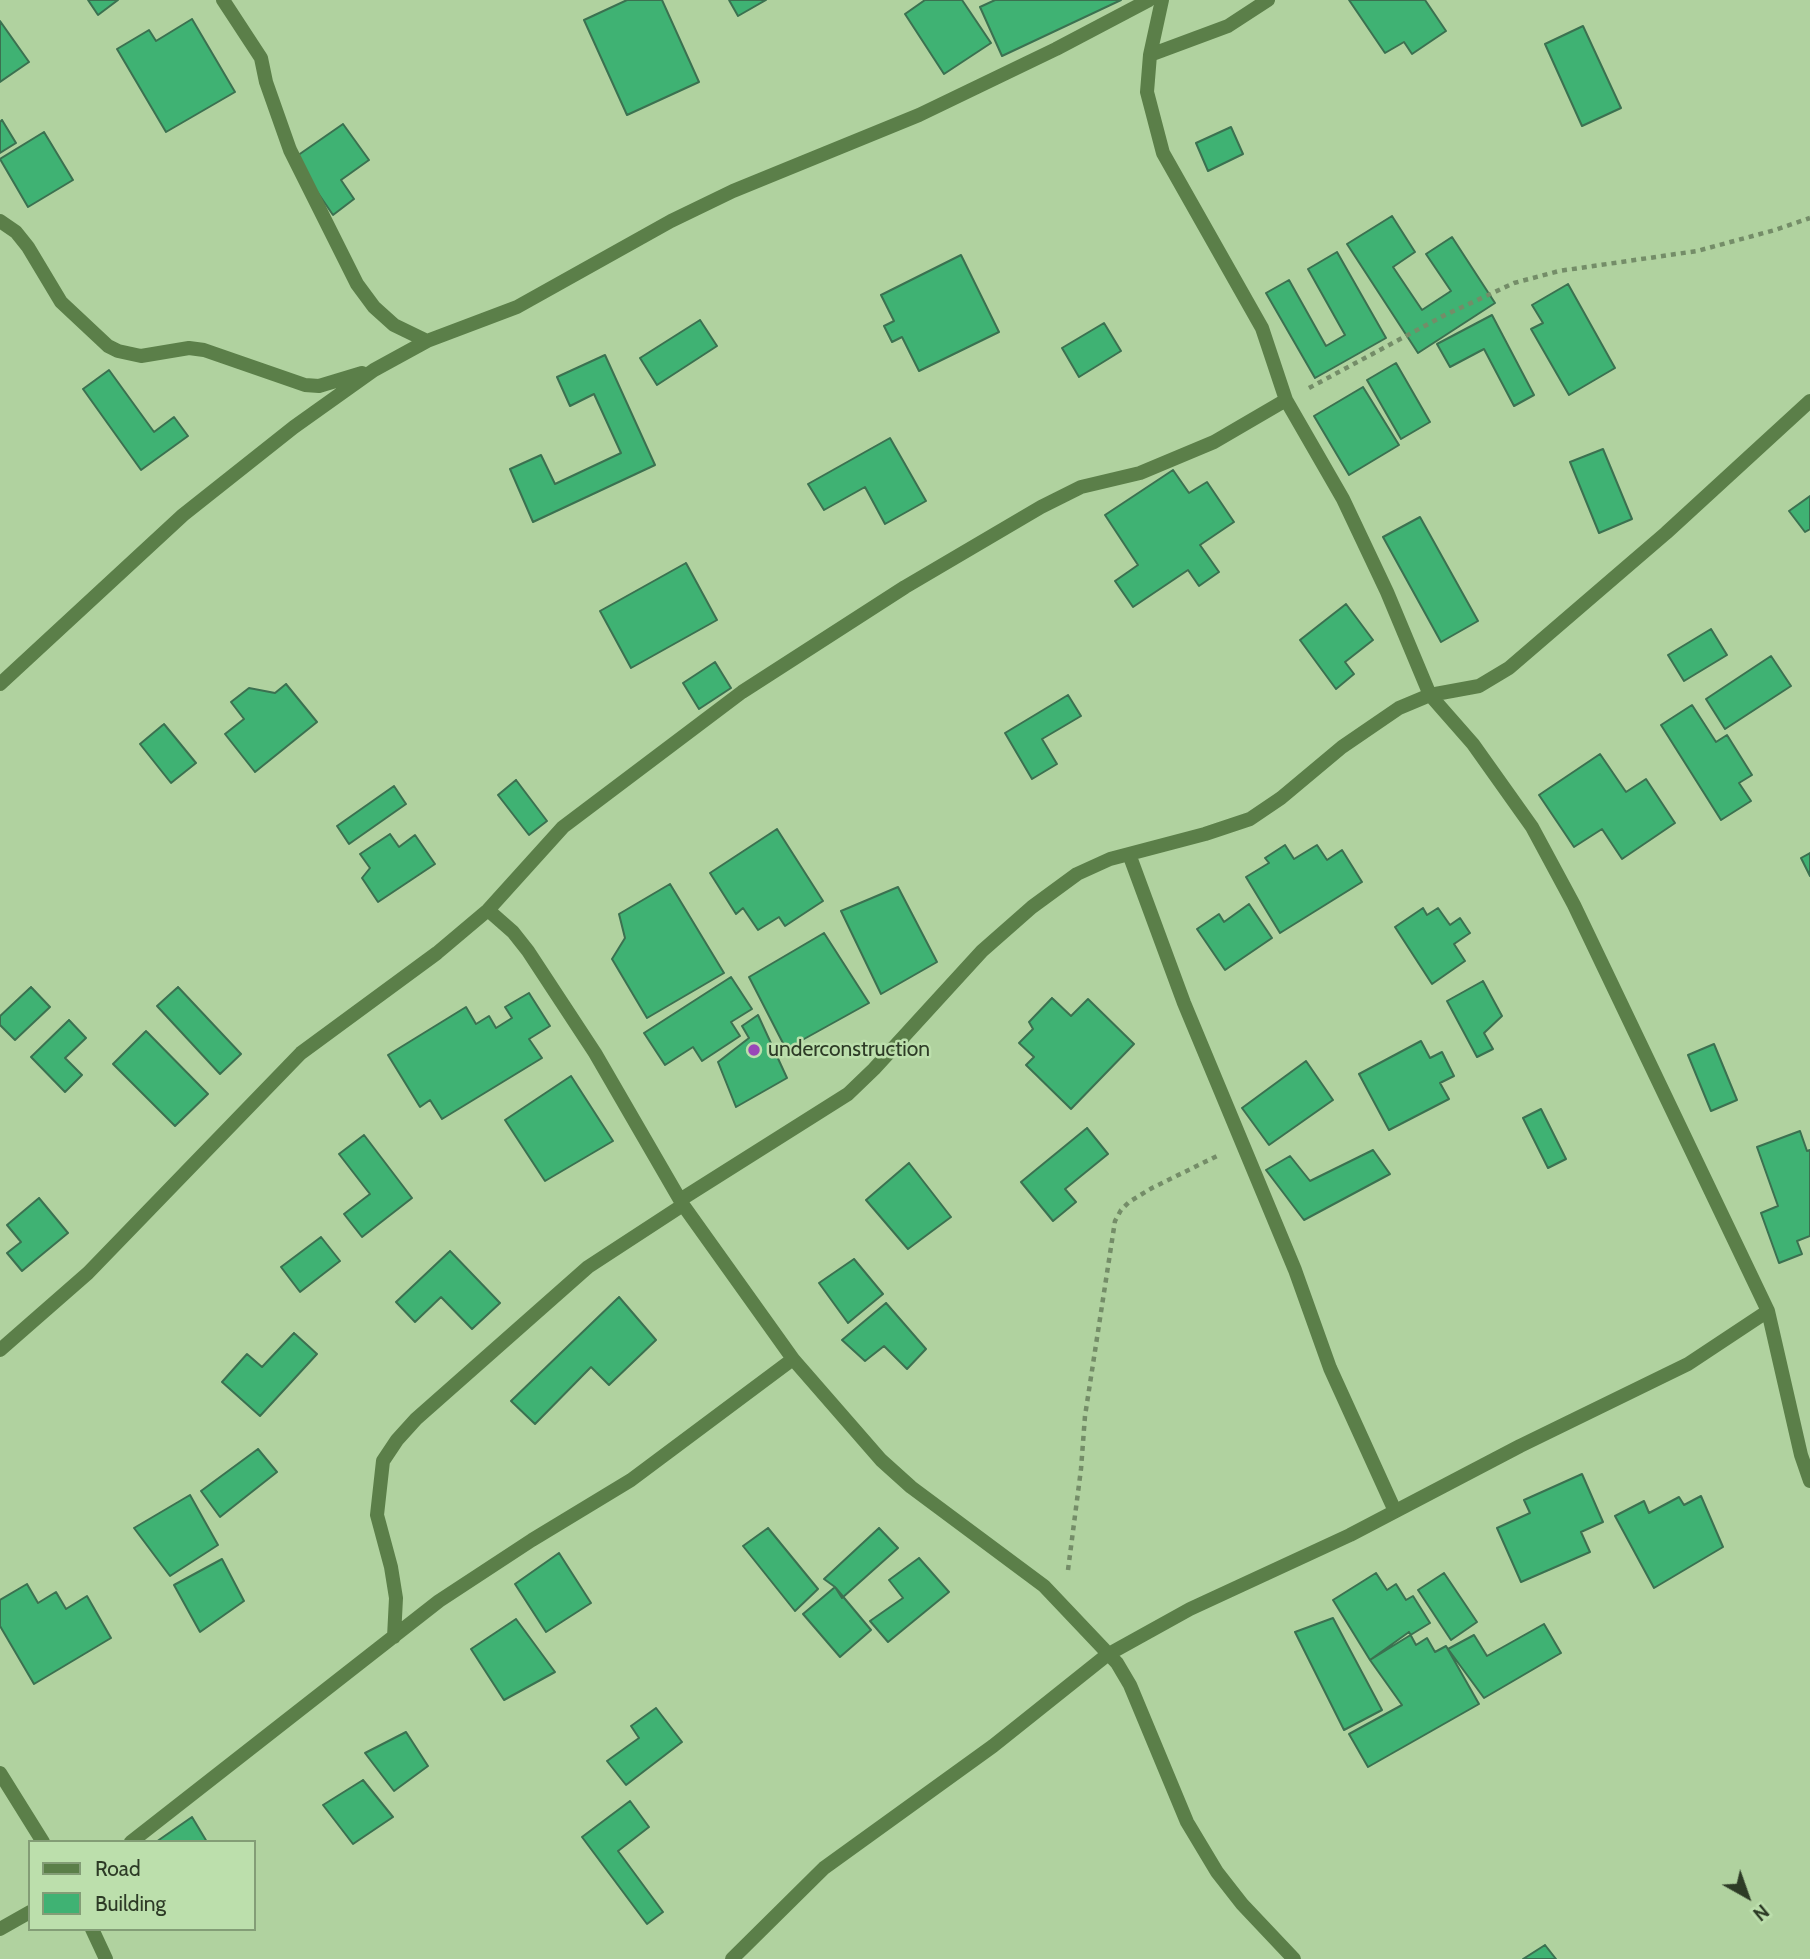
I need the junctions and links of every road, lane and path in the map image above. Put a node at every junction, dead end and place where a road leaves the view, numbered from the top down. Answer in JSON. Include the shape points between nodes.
{"nodes":[{"id":1,"x":223,"y":0,"type":"edge"},
{"id":2,"x":1149,"y":0,"type":"edge"},
{"id":3,"x":1161,"y":0,"type":"edge"},
{"id":4,"x":1268,"y":0,"type":"edge"},
{"id":5,"x":1150,"y":55,"type":"junction"},
{"id":6,"x":1810,"y":218,"type":"edge"},
{"id":7,"x":0,"y":221,"type":"edge"},
{"id":8,"x":427,"y":341,"type":"junction"},
{"id":9,"x":374,"y":370,"type":"junction"},
{"id":10,"x":1286,"y":400,"type":"junction"},
{"id":11,"x":1810,"y":401,"type":"edge"},
{"id":12,"x":0,"y":684,"type":"edge"},
{"id":13,"x":1430,"y":695,"type":"junction"},
{"id":14,"x":1129,"y":854,"type":"junction"},
{"id":15,"x":488,"y":910,"type":"junction"},
{"id":16,"x":1242,"y":1143,"type":"junction"},
{"id":17,"x":682,"y":1202,"type":"junction"},
{"id":18,"x":1768,"y":1311,"type":"junction"},
{"id":19,"x":0,"y":1349,"type":"edge"},
{"id":20,"x":793,"y":1359,"type":"junction"},
{"id":21,"x":1810,"y":1481,"type":"edge"},
{"id":22,"x":1395,"y":1511,"type":"junction"},
{"id":23,"x":1062,"y":1606,"type":"junction"},
{"id":24,"x":394,"y":1637,"type":"junction"},
{"id":25,"x":1107,"y":1655,"type":"junction"},
{"id":26,"x":0,"y":1773,"type":"edge"},
{"id":27,"x":42,"y":1840,"type":"edge"},
{"id":28,"x":134,"y":1840,"type":"edge"},
{"id":29,"x":28,"y":1913,"type":"edge"},
{"id":30,"x":0,"y":1929,"type":"edge"},
{"id":31,"x":93,"y":1931,"type":"edge"},
{"id":32,"x":106,"y":1959,"type":"edge"},
{"id":33,"x":732,"y":1959,"type":"edge"},
{"id":34,"x":1294,"y":1959,"type":"edge"}],
"edges":[{"from":1,"to":8,"type":"street","via":[[261,58],[290,150],[357,284],[394,325]]},
{"from":2,"to":8,"type":"street","via":[[919,115],[671,220],[517,307]]},
{"from":3,"to":5,"type":"street"},
{"from":4,"to":5,"type":"street","via":[[1228,26]]},
{"from":5,"to":10,"type":"street","via":[[1147,92],[1163,153],[1262,328]]},
{"from":6,"to":10,"type":"path","via":[[1697,251],[1559,271],[1514,283]]},
{"from":7,"to":9,"type":"street","via":[[28,247],[61,302],[118,351],[141,356],[204,350],[304,385],[319,386]]},
{"from":8,"to":9,"type":"street"},
{"from":9,"to":12,"type":"street","via":[[183,515]]},
{"from":10,"to":13,"type":"street","via":[[1343,499]]},
{"from":10,"to":15,"type":"street","via":[[1214,442],[1140,473],[1081,488],[1041,507],[905,587],[742,692],[596,801],[563,827]]},
{"from":11,"to":13,"type":"street","via":[[1509,668],[1479,686]]},
{"from":13,"to":14,"type":"street","via":[[1399,708],[1342,747],[1250,819]]},
{"from":13,"to":18,"type":"street","via":[[1473,744],[1532,827],[1574,905]]},
{"from":14,"to":16,"type":"street"},
{"from":14,"to":17,"type":"street","via":[[1077,874],[1032,907],[982,951],[848,1094]]},
{"from":15,"to":17,"type":"street","via":[[528,951],[596,1053]]},
{"from":15,"to":19,"type":"street","via":[[302,1053],[88,1273]]},
{"from":16,"to":22,"type":"street","via":[[1295,1270],[1329,1368]]},
{"from":16,"to":23,"type":"path","via":[[1129,1202],[1115,1221]]},
{"from":17,"to":20,"type":"street"},
{"from":17,"to":24,"type":"street","via":[[588,1266],[416,1419],[383,1461],[377,1516],[396,1598]]},
{"from":18,"to":21,"type":"street"},
{"from":18,"to":22,"type":"street","via":[[1688,1364]]},
{"from":20,"to":23,"type":"street","via":[[881,1461],[1044,1586]]},
{"from":20,"to":24,"type":"street","via":[[631,1480],[462,1586]]},
{"from":22,"to":25,"type":"street","via":[[1190,1609]]},
{"from":23,"to":25,"type":"street"},
{"from":24,"to":28,"type":"street"},
{"from":25,"to":33,"type":"street","via":[[993,1746],[824,1868]]},
{"from":25,"to":34,"type":"street","via":[[1130,1685],[1187,1822],[1217,1872]]},
{"from":26,"to":27,"type":"street"},
{"from":29,"to":30,"type":"street"},
{"from":31,"to":32,"type":"street"}]}
